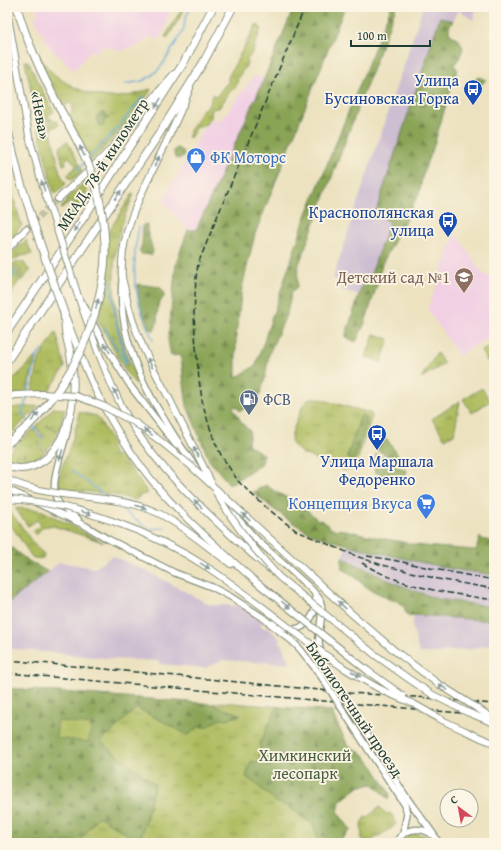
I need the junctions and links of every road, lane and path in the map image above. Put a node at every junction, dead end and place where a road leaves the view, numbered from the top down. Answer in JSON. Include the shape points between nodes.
{"nodes":[{"id":1,"x":16,"y":7,"type":"edge"},
{"id":2,"x":213,"y":7,"type":"edge"},
{"id":3,"x":233,"y":7,"type":"edge"},
{"id":4,"x":7,"y":11,"type":"edge"},
{"id":5,"x":182,"y":64,"type":"junction"},
{"id":6,"x":194,"y":77,"type":"junction"},
{"id":7,"x":7,"y":127,"type":"edge"},
{"id":8,"x":58,"y":199,"type":"tunnel mouth"},
{"id":9,"x":26,"y":229,"type":"tunnel mouth"},
{"id":10,"x":7,"y":250,"type":"edge"},
{"id":11,"x":122,"y":277,"type":"junction"},
{"id":12,"x":77,"y":293,"type":"junction"},
{"id":13,"x":64,"y":313,"type":"junction"},
{"id":14,"x":7,"y":332,"type":"edge"},
{"id":15,"x":17,"y":346,"type":"junction"},
{"id":16,"x":7,"y":361,"type":"edge"},
{"id":17,"x":7,"y":366,"type":"edge"},
{"id":18,"x":7,"y":397,"type":"edge"},
{"id":19,"x":70,"y":417,"type":"junction"},
{"id":20,"x":7,"y":444,"type":"edge"},
{"id":21,"x":189,"y":458,"type":"junction"},
{"id":22,"x":7,"y":466,"type":"edge"},
{"id":23,"x":7,"y":479,"type":"edge"},
{"id":24,"x":7,"y":488,"type":"edge"},
{"id":25,"x":7,"y":499,"type":"edge"},
{"id":26,"x":86,"y":526,"type":"junction"},
{"id":27,"x":278,"y":577,"type":"junction"},
{"id":28,"x":255,"y":581,"type":"junction"},
{"id":29,"x":314,"y":591,"type":"junction"},
{"id":30,"x":262,"y":617,"type":"junction"},
{"id":31,"x":414,"y":704,"type":"junction"},
{"id":32,"x":494,"y":719,"type":"edge"},
{"id":33,"x":494,"y":723,"type":"edge"},
{"id":34,"x":494,"y":743,"type":"edge"},
{"id":35,"x":403,"y":834,"type":"junction"},
{"id":36,"x":437,"y":840,"type":"edge"},
{"id":37,"x":396,"y":843,"type":"edge"}],
"edges":[{"from":20,"to":1,"type":"highway","one_way":true,"bridge":true,"via":[[47,404],[76,362],[93,319],[105,263],[102,215],[88,162],[43,76]]},
{"from":2,"to":5,"type":"highway","name":"МКАД, 78-й километр"},
{"from":3,"to":6,"type":"highway","name":"МКАД, 78-й километр"},
{"from":12,"to":4,"type":"main road","name":"«Нева»","one_way":true,"bridge":true,"via":[[29,136]]},
{"from":5,"to":8,"type":"main road","via":[[118,141]]},
{"from":5,"to":14,"type":"highway","name":"МКАД, 78-й километр","one_way":true},
{"from":11,"to":6,"type":"main road","one_way":true,"via":[[125,241],[130,222],[183,107]]},
{"from":15,"to":6,"type":"highway","name":"МКАД, 78-й километр","one_way":true,"via":[[159,134]]},
{"from":7,"to":13,"type":"highway","bridge":true,"via":[[19,177]]},
{"from":9,"to":10,"type":"main road"},
{"from":11,"to":21,"type":"main road","via":[[123,314],[136,364],[146,388]]},
{"from":27,"to":11,"type":"main road","one_way":true,"bridge":true,"via":[[252,547],[219,497],[134,328]]},
{"from":21,"to":12,"type":"main road","one_way":true,"via":[[131,387]]},
{"from":27,"to":12,"type":"main road","name":"«Нева»","one_way":true,"bridge":true,"via":[[202,508],[168,473],[139,434],[107,375]]},
{"from":13,"to":19,"type":"highway","via":[[74,381]]},
{"from":13,"to":28,"type":"main road","via":[[92,383],[126,444],[170,501]]},
{"from":15,"to":16,"type":"highway"},
{"from":15,"to":17,"type":"highway"},
{"from":32,"to":18,"type":"main road","one_way":true,"bridge":true,"via":[[437,683],[395,651],[191,466],[134,422],[76,396],[42,394]]},
{"from":19,"to":22,"type":"highway","via":[[55,450],[47,458],[29,468]]},
{"from":19,"to":26,"type":"main road","one_way":true,"via":[[56,477],[56,495],[61,506]]},
{"from":21,"to":29,"type":"main road","name":"Библиотечный проезд","via":[[232,513],[258,541]]},
{"from":23,"to":28,"type":"main road","one_way":true,"bridge":true,"via":[[37,490],[144,507],[168,519]]},
{"from":24,"to":26,"type":"main road"},
{"from":25,"to":31,"type":"main road","one_way":true,"bridge":true,"via":[[45,503],[80,511],[128,526],[162,542],[210,569],[346,668],[383,690]]},
{"from":26,"to":30,"type":"main road","name":"Библиотечный проезд","via":[[175,573],[212,586]]},
{"from":27,"to":33,"type":"main road","bridge":true,"via":[[409,680],[439,698]]},
{"from":28,"to":31,"type":"main road","one_way":true,"bridge":true,"via":[[368,671]]},
{"from":29,"to":30,"type":"main road","via":[[314,613],[310,620],[299,628],[286,629]]},
{"from":29,"to":36,"type":"main road","name":"Библиотечный проезд","bridge":true,"via":[[320,600],[322,610],[319,640],[320,653],[326,668],[399,787]]},
{"from":30,"to":35,"type":"main road","name":"Библиотечный проезд","bridge":true,"via":[[292,640],[319,673],[405,805],[407,814]]},
{"from":31,"to":34,"type":"main road","bridge":true},
{"from":35,"to":36,"type":"main road","via":[[420,829]]},
{"from":35,"to":37,"type":"main road"}]}
